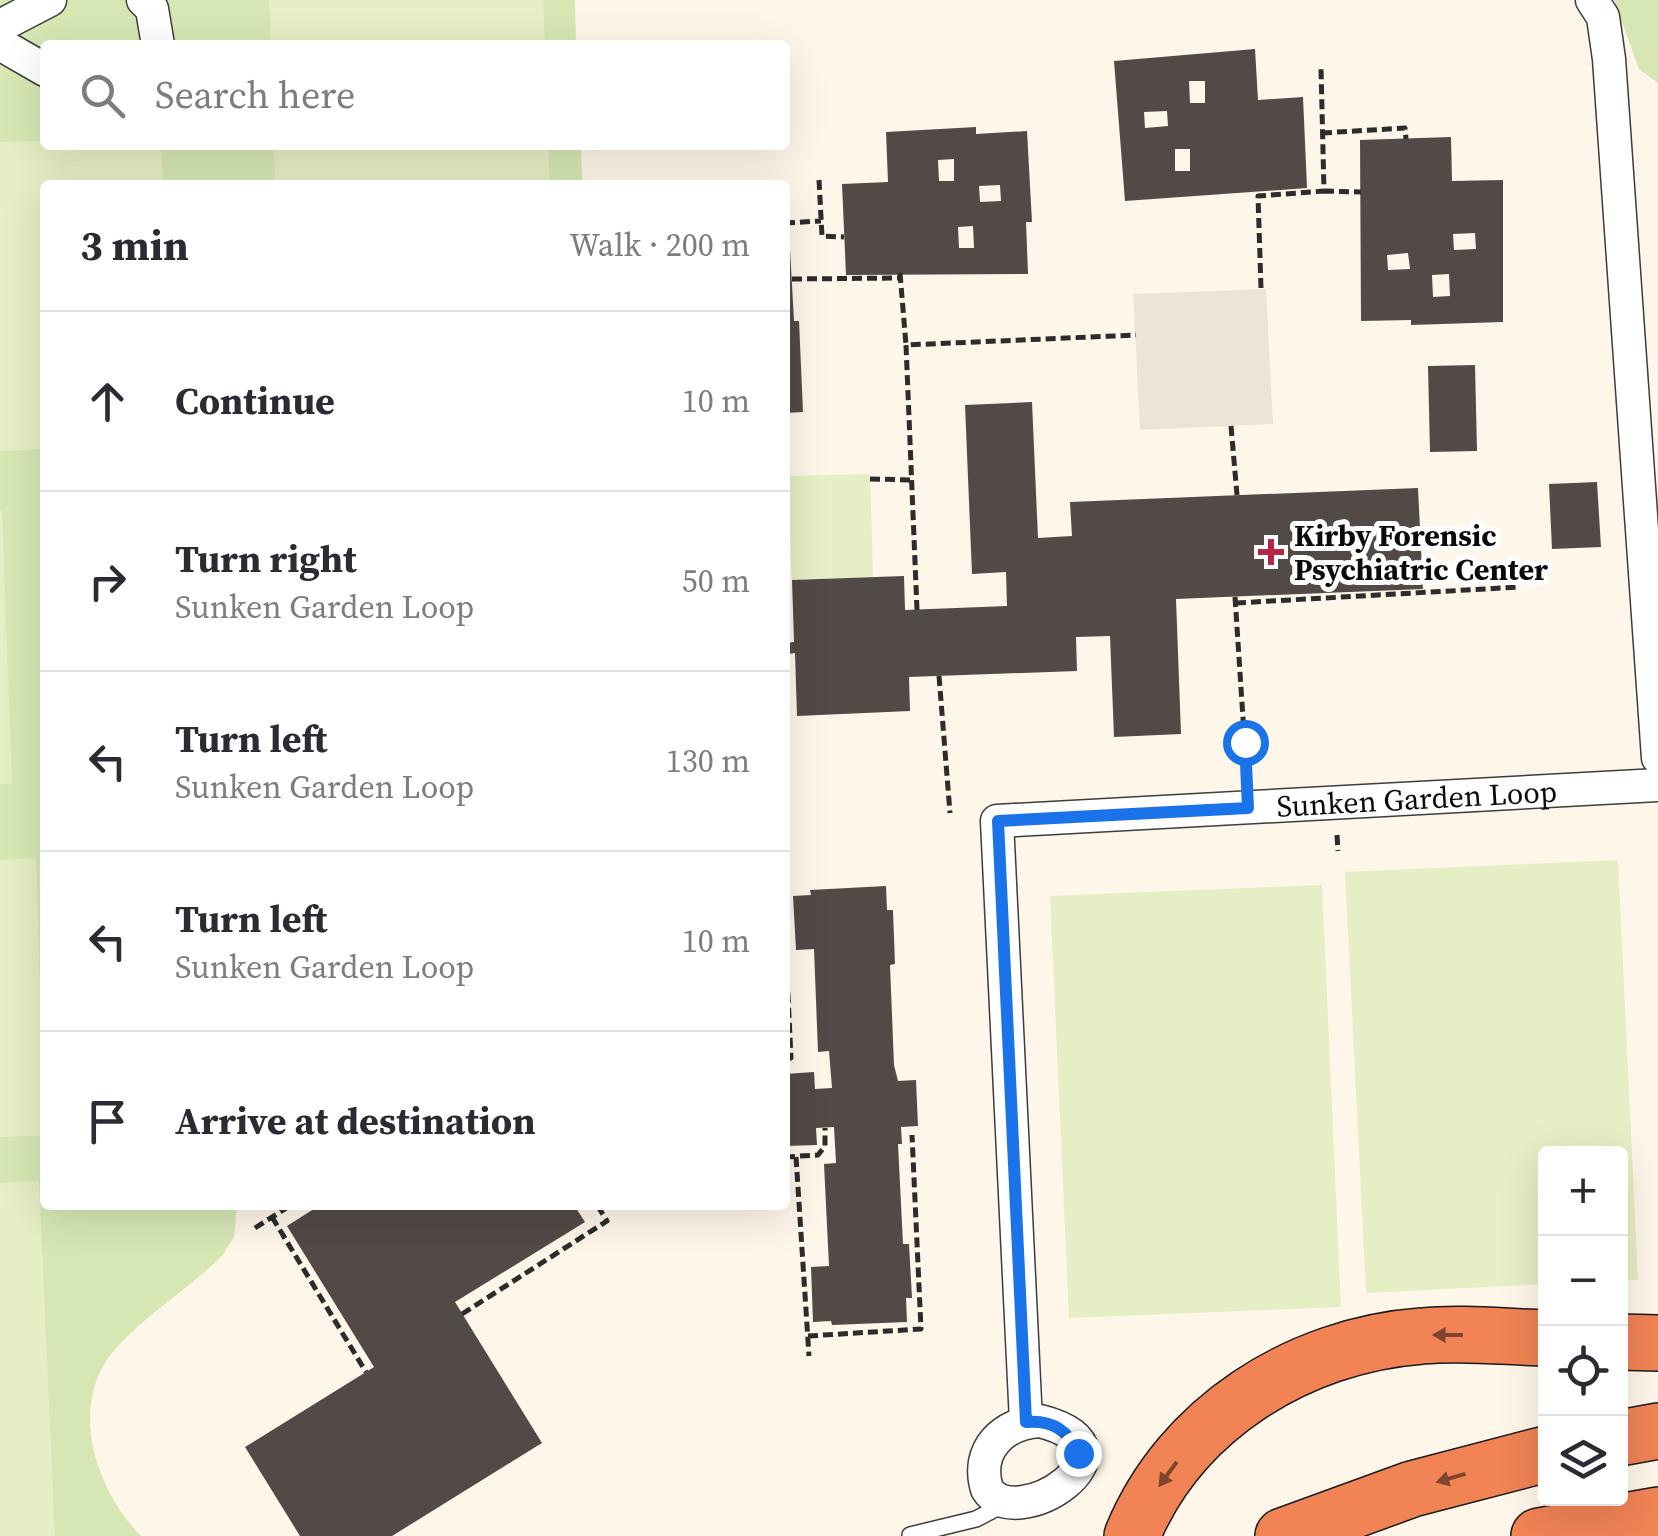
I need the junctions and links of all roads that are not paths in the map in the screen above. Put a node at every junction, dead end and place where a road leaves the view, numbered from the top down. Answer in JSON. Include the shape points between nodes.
{"nodes":[{"id":1,"x":50,"y":0,"type":"edge"},
{"id":2,"x":143,"y":0,"type":"edge"},
{"id":3,"x":1592,"y":0,"type":"edge"},
{"id":4,"x":0,"y":26,"type":"edge"},
{"id":5,"x":157,"y":40,"type":"edge"},
{"id":6,"x":0,"y":44,"type":"edge"},
{"id":7,"x":40,"y":67,"type":"edge"},
{"id":8,"x":1658,"y":758,"type":"edge"},
{"id":9,"x":1658,"y":785,"type":"edge"},
{"id":10,"x":1538,"y":1338,"type":"edge"},
{"id":11,"x":1628,"y":1342,"type":"edge"},
{"id":12,"x":1658,"y":1344,"type":"edge"},
{"id":13,"x":1026,"y":1422,"type":"junction"},
{"id":14,"x":1658,"y":1431,"type":"edge"},
{"id":15,"x":1628,"y":1437,"type":"edge"},
{"id":16,"x":1538,"y":1456,"type":"edge"},
{"id":17,"x":996,"y":1508,"type":"junction"},
{"id":18,"x":1658,"y":1515,"type":"edge"},
{"id":19,"x":910,"y":1535,"type":"edge"},
{"id":20,"x":1132,"y":1536,"type":"edge"},
{"id":21,"x":1283,"y":1536,"type":"edge"},
{"id":22,"x":1540,"y":1536,"type":"edge"}],
"edges":[{"from":1,"to":4,"type":"street"},
{"from":2,"to":5,"type":"street","via":[[152,9]]},
{"from":3,"to":8,"type":"street","via":[[1603,17],[1609,59]]},
{"from":6,"to":7,"type":"street"},
{"from":9,"to":13,"type":"street","name":"Sunken Garden Loop","via":[[998,821]]},
{"from":10,"to":20,"type":"highway","one_way":true,"via":[[1394,1339],[1292,1370],[1204,1432],[1167,1474]]},
{"from":11,"to":12,"type":"highway"},
{"from":13,"to":17,"type":"street","via":[[998,1435],[990,1448],[984,1478]]},
{"from":13,"to":17,"type":"street","via":[[1053,1424],[1073,1440],[1079,1481],[1064,1504],[1038,1516],[1009,1516]]},
{"from":14,"to":15,"type":"highway"},
{"from":16,"to":21,"type":"highway","one_way":true,"via":[[1412,1489]]},
{"from":17,"to":19,"type":"lane"},
{"from":18,"to":22,"type":"highway"}]}
